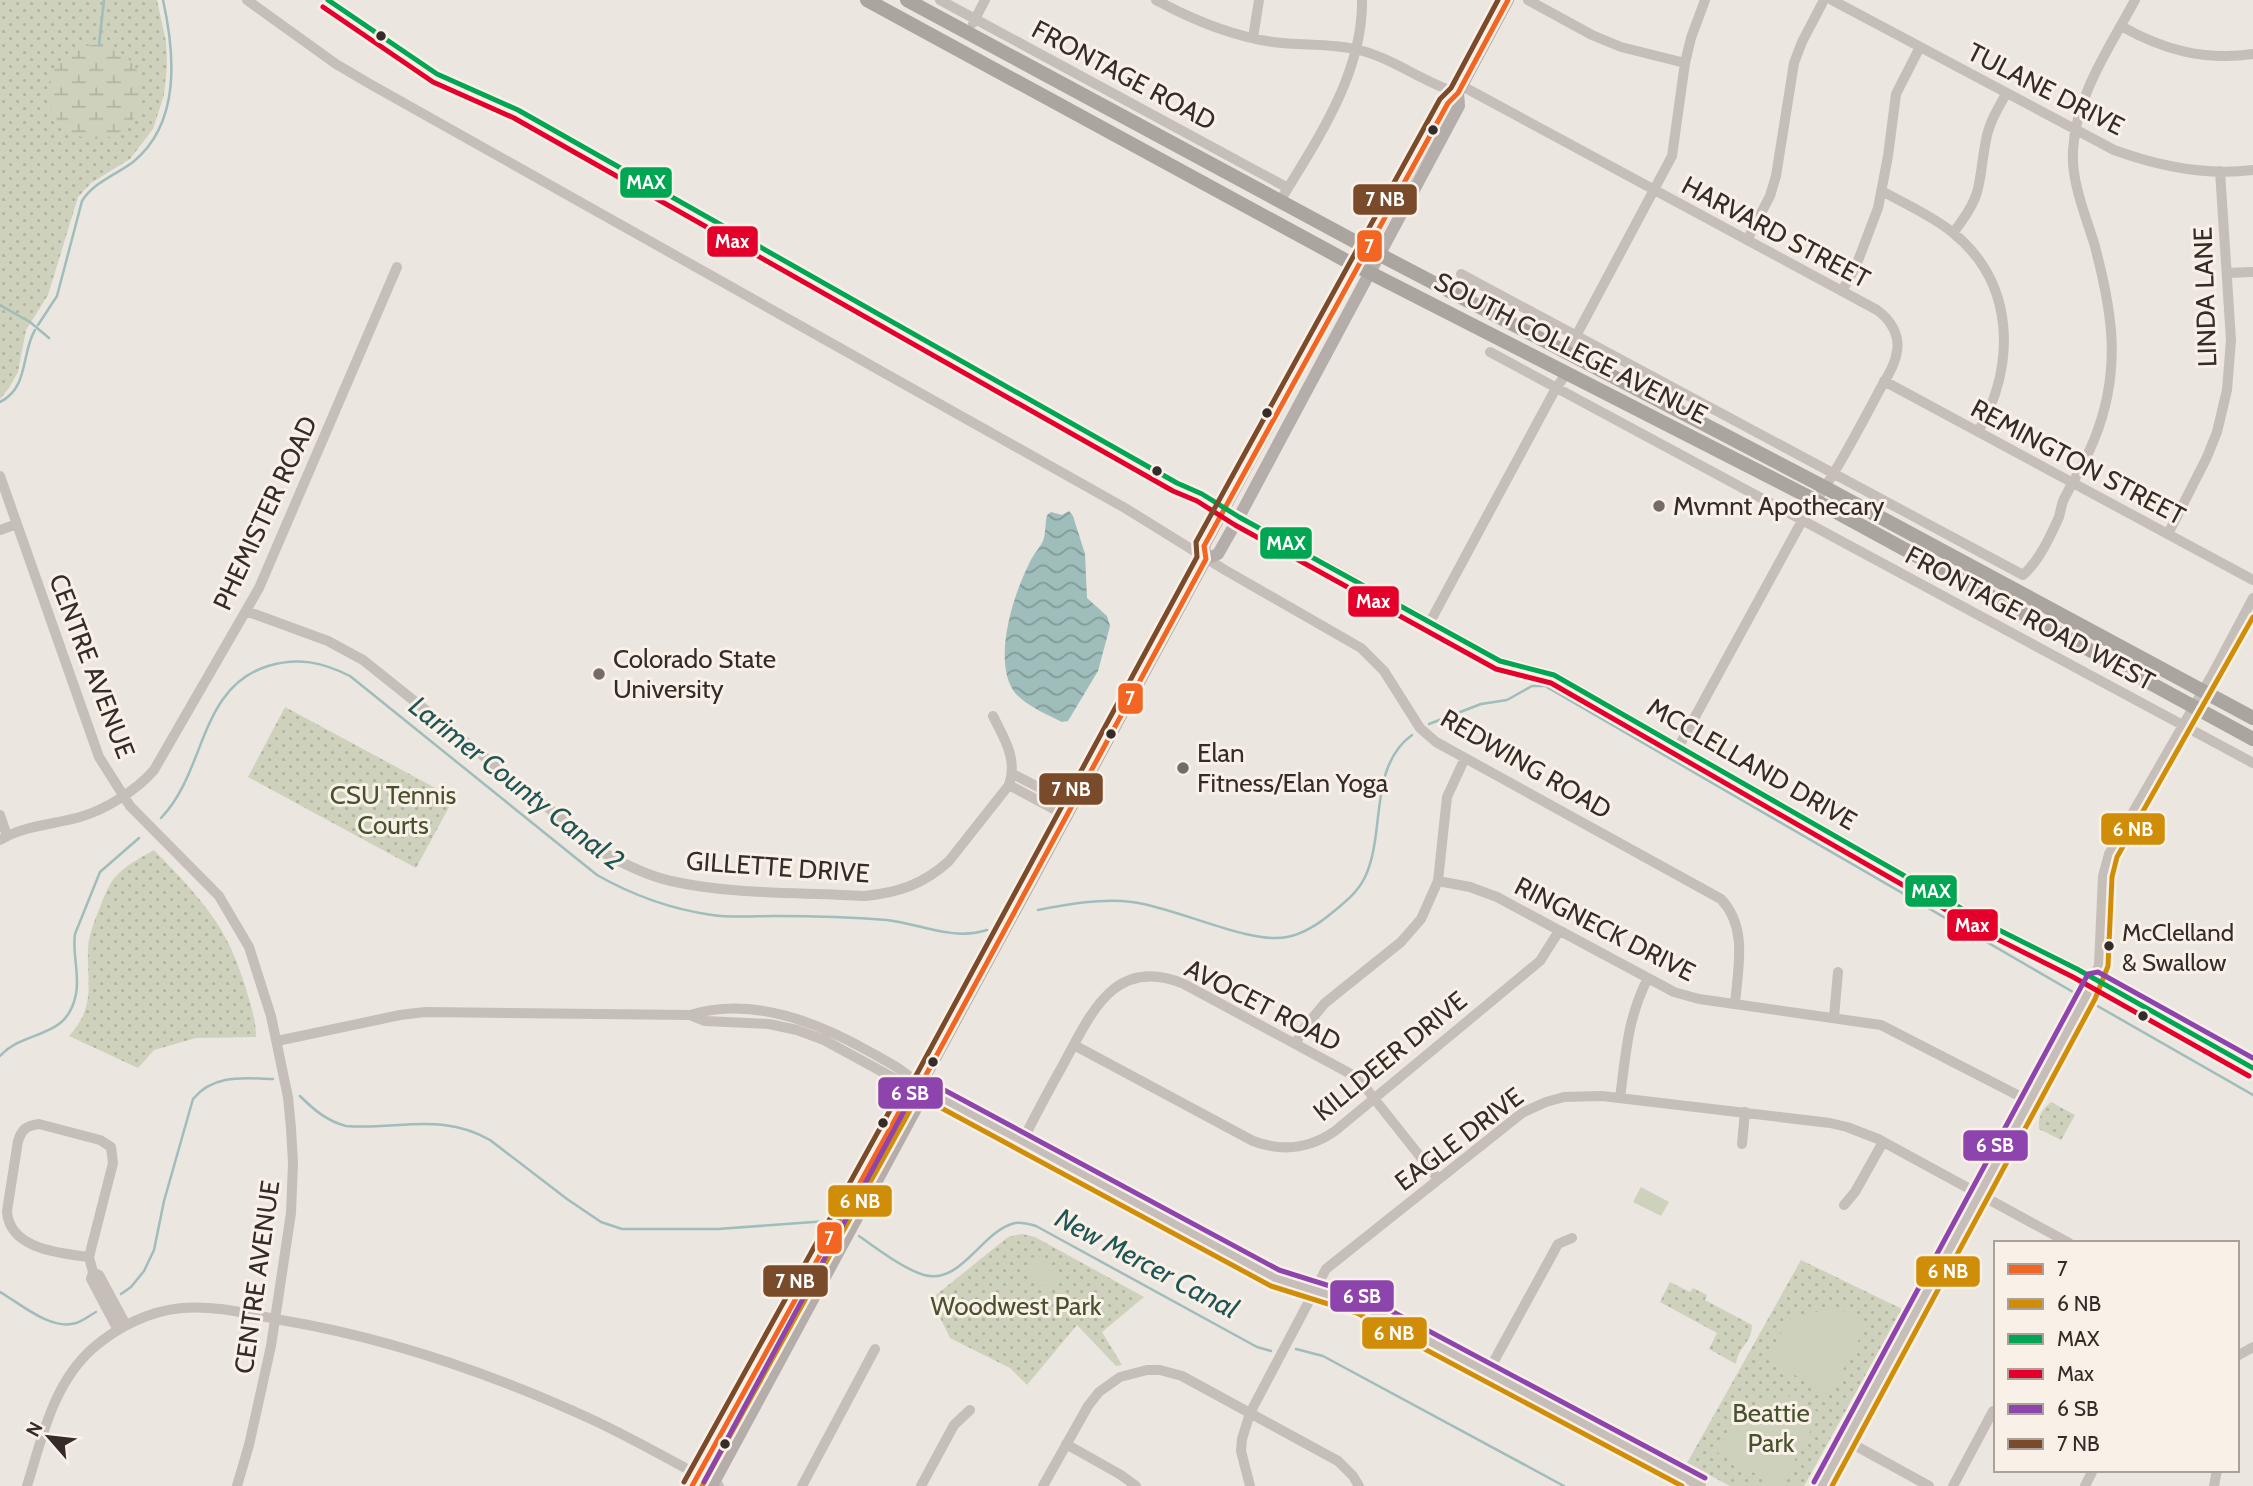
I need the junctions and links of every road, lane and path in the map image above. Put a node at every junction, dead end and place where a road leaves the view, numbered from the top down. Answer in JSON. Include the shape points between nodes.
{"nodes":[{"id":1,"x":247,"y":0,"type":"edge"},
{"id":2,"x":867,"y":0,"type":"edge"},
{"id":3,"x":907,"y":0,"type":"edge"},
{"id":4,"x":940,"y":0,"type":"edge"},
{"id":5,"x":985,"y":0,"type":"edge"},
{"id":6,"x":1156,"y":0,"type":"edge"},
{"id":7,"x":1259,"y":0,"type":"edge"},
{"id":8,"x":1362,"y":0,"type":"edge"},
{"id":9,"x":1508,"y":0,"type":"edge"},
{"id":10,"x":1528,"y":0,"type":"edge"},
{"id":11,"x":1705,"y":0,"type":"edge"},
{"id":12,"x":1825,"y":0,"type":"edge"},
{"id":13,"x":1832,"y":0,"type":"edge"},
{"id":14,"x":2135,"y":0,"type":"edge"},
{"id":15,"x":975,"y":19,"type":"junction"},
{"id":16,"x":946,"y":21,"type":"junction"},
{"id":17,"x":910,"y":23,"type":"junction"},
{"id":18,"x":2122,"y":26,"type":"junction"},
{"id":19,"x":967,"y":33,"type":"junction"},
{"id":20,"x":1253,"y":38,"type":"junction"},
{"id":21,"x":1920,"y":47,"type":"junction"},
{"id":22,"x":1357,"y":49,"type":"junction"},
{"id":23,"x":2253,"y":54,"type":"edge"},
{"id":24,"x":1685,"y":63,"type":"junction"},
{"id":25,"x":1460,"y":90,"type":"junction"},
{"id":26,"x":2006,"y":94,"type":"junction"},
{"id":27,"x":2075,"y":130,"type":"junction"},
{"id":28,"x":2253,"y":170,"type":"edge"},
{"id":29,"x":2220,"y":172,"type":"junction"},
{"id":30,"x":1288,"y":188,"type":"junction"},
{"id":31,"x":1655,"y":191,"type":"junction"},
{"id":32,"x":1882,"y":191,"type":"junction"},
{"id":33,"x":1280,"y":201,"type":"junction"},
{"id":34,"x":1953,"y":233,"type":"junction"},
{"id":35,"x":1747,"y":240,"type":"junction"},
{"id":36,"x":1374,"y":251,"type":"junction"},
{"id":37,"x":397,"y":267,"type":"dead end"},
{"id":38,"x":1363,"y":270,"type":"junction"},
{"id":39,"x":2253,"y":272,"type":"edge"},
{"id":40,"x":2227,"y":273,"type":"junction"},
{"id":41,"x":1461,"y":274,"type":"dead end"},
{"id":42,"x":1842,"y":291,"type":"junction"},
{"id":43,"x":1576,"y":337,"type":"junction"},
{"id":44,"x":1507,"y":342,"type":"junction"},
{"id":45,"x":1568,"y":351,"type":"junction"},
{"id":46,"x":1490,"y":352,"type":"dead end"},
{"id":47,"x":1309,"y":353,"type":"junction"},
{"id":48,"x":1567,"y":373,"type":"junction"},
{"id":49,"x":1884,"y":381,"type":"junction"},
{"id":50,"x":1634,"y":386,"type":"junction"},
{"id":51,"x":1556,"y":388,"type":"junction"},
{"id":52,"x":1288,"y":393,"type":"junction"},
{"id":53,"x":1302,"y":399,"type":"junction"},
{"id":54,"x":1978,"y":432,"type":"junction"},
{"id":55,"x":1273,"y":453,"type":"junction"},
{"id":56,"x":0,"y":476,"type":"edge"},
{"id":57,"x":1830,"y":481,"type":"junction"},
{"id":58,"x":2073,"y":482,"type":"junction"},
{"id":59,"x":1816,"y":501,"type":"junction"},
{"id":60,"x":1225,"y":509,"type":"junction"},
{"id":61,"x":1239,"y":517,"type":"junction"},
{"id":62,"x":1803,"y":519,"type":"junction"},
{"id":63,"x":17,"y":524,"type":"junction"},
{"id":64,"x":0,"y":530,"type":"edge"},
{"id":65,"x":2168,"y":534,"type":"junction"},
{"id":66,"x":1206,"y":559,"type":"junction"},
{"id":67,"x":2253,"y":580,"type":"edge"},
{"id":68,"x":2253,"y":598,"type":"edge"},
{"id":69,"x":246,"y":611,"type":"junction"},
{"id":70,"x":1430,"y":621,"type":"junction"},
{"id":71,"x":2202,"y":692,"type":"junction"},
{"id":72,"x":2193,"y":706,"type":"junction"},
{"id":73,"x":993,"y":716,"type":"dead end"},
{"id":74,"x":2253,"y":718,"type":"edge"},
{"id":75,"x":2183,"y":725,"type":"junction"},
{"id":76,"x":2253,"y":739,"type":"edge"},
{"id":77,"x":1679,"y":746,"type":"junction"},
{"id":78,"x":1465,"y":758,"type":"junction"},
{"id":79,"x":2253,"y":764,"type":"edge"},
{"id":80,"x":1013,"y":774,"type":"junction"},
{"id":81,"x":1009,"y":785,"type":"junction"},
{"id":82,"x":122,"y":795,"type":"junction"},
{"id":83,"x":1070,"y":810,"type":"junction"},
{"id":84,"x":0,"y":815,"type":"edge"},
{"id":85,"x":4,"y":838,"type":"edge"},
{"id":86,"x":1438,"y":881,"type":"junction"},
{"id":87,"x":1559,"y":930,"type":"junction"},
{"id":88,"x":1838,"y":972,"type":"dead end"},
{"id":89,"x":1648,"y":978,"type":"junction"},
{"id":90,"x":2094,"y":980,"type":"junction"},
{"id":91,"x":1735,"y":1004,"type":"junction"},
{"id":92,"x":1834,"y":1017,"type":"junction"},
{"id":93,"x":277,"y":1041,"type":"junction"},
{"id":94,"x":1296,"y":1044,"type":"junction"},
{"id":95,"x":1074,"y":1045,"type":"junction"},
{"id":96,"x":2253,"y":1068,"type":"edge"},
{"id":97,"x":920,"y":1086,"type":"junction"},
{"id":98,"x":1620,"y":1098,"type":"junction"},
{"id":99,"x":1373,"y":1099,"type":"junction"},
{"id":100,"x":2029,"y":1101,"type":"junction"},
{"id":101,"x":1745,"y":1112,"type":"junction"},
{"id":102,"x":1023,"y":1140,"type":"junction"},
{"id":103,"x":1883,"y":1142,"type":"junction"},
{"id":104,"x":1742,"y":1144,"type":"dead end"},
{"id":105,"x":1438,"y":1179,"type":"junction"},
{"id":106,"x":859,"y":1185,"type":"junction"},
{"id":107,"x":1979,"y":1194,"type":"junction"},
{"id":108,"x":1843,"y":1205,"type":"dead end"},
{"id":109,"x":859,"y":1215,"type":"junction"},
{"id":110,"x":1572,"y":1238,"type":"dead end"},
{"id":111,"x":2065,"y":1241,"type":"edge"},
{"id":112,"x":89,"y":1257,"type":"junction"},
{"id":113,"x":1314,"y":1291,"type":"junction"},
{"id":114,"x":276,"y":1319,"type":"junction"},
{"id":115,"x":122,"y":1327,"type":"junction"},
{"id":116,"x":876,"y":1349,"type":"dead end"},
{"id":117,"x":1488,"y":1372,"type":"junction"},
{"id":118,"x":970,"y":1410,"type":"dead end"},
{"id":119,"x":1993,"y":1411,"type":"dead end"},
{"id":120,"x":1250,"y":1413,"type":"junction"},
{"id":121,"x":1847,"y":1441,"type":"junction"},
{"id":122,"x":1066,"y":1444,"type":"junction"},
{"id":123,"x":695,"y":1480,"type":"edge"},
{"id":124,"x":715,"y":1485,"type":"edge"},
{"id":125,"x":27,"y":1486,"type":"edge"},
{"id":126,"x":237,"y":1486,"type":"edge"},
{"id":127,"x":802,"y":1486,"type":"edge"},
{"id":128,"x":921,"y":1486,"type":"edge"},
{"id":129,"x":1043,"y":1486,"type":"edge"},
{"id":130,"x":1136,"y":1486,"type":"edge"},
{"id":131,"x":1250,"y":1486,"type":"edge"},
{"id":132,"x":1359,"y":1486,"type":"edge"},
{"id":133,"x":1701,"y":1486,"type":"edge"},
{"id":134,"x":1822,"y":1486,"type":"edge"},
{"id":135,"x":1929,"y":1486,"type":"edge"},
{"id":136,"x":1953,"y":1486,"type":"edge"}],
"edges":[{"from":1,"to":66,"type":"street","name":"REDWING ROAD","via":[[370,84],[1125,508]]},
{"from":2,"to":17,"type":"highway","name":"SOUTH COLLEGE AVENUE"},
{"from":3,"to":16,"type":"highway","name":"SOUTH COLLEGE AVENUE"},
{"from":4,"to":15,"type":"street","name":"FRONTAGE ROAD"},
{"from":5,"to":15,"type":"street"},
{"from":6,"to":20,"type":"street","name":"HARVARD STREET","via":[[1209,25]]},
{"from":7,"to":20,"type":"street"},
{"from":8,"to":22,"type":"street"},
{"from":9,"to":25,"type":"main road"},
{"from":10,"to":24,"type":"street","via":[[1610,43]]},
{"from":11,"to":24,"type":"street"},
{"from":12,"to":35,"type":"street","via":[[1794,63],[1776,176]]},
{"from":13,"to":21,"type":"street","name":"TULANE DRIVE"},
{"from":14,"to":18,"type":"street"},
{"from":15,"to":19,"type":"street"},
{"from":15,"to":30,"type":"street","name":"FRONTAGE ROAD"},
{"from":16,"to":17,"type":"highway","via":[[941,25],[923,20]]},
{"from":16,"to":19,"type":"highway","name":"SOUTH COLLEGE AVENUE"},
{"from":17,"to":38,"type":"highway","name":"SOUTH COLLEGE AVENUE"},
{"from":18,"to":23,"type":"street","via":[[2184,52]]},
{"from":18,"to":27,"type":"street","via":[[2088,88]]},
{"from":19,"to":33,"type":"highway","name":"SOUTH COLLEGE AVENUE"},
{"from":20,"to":22,"type":"street","name":"HARVARD STREET"},
{"from":21,"to":26,"type":"street","name":"TULANE DRIVE"},
{"from":21,"to":32,"type":"street","via":[[1896,93]]},
{"from":22,"to":25,"type":"street","name":"HARVARD STREET","via":[[1443,88]]},
{"from":22,"to":30,"type":"street","via":[[1338,98]]},
{"from":24,"to":31,"type":"street","via":[[1674,148]]},
{"from":25,"to":31,"type":"street","name":"HARVARD STREET"},
{"from":25,"to":36,"type":"main road","via":[[1459,106]]},
{"from":26,"to":27,"type":"street","name":"TULANE DRIVE"},
{"from":26,"to":34,"type":"street","via":[[1986,138],[1977,197]]},
{"from":27,"to":29,"type":"street","name":"TULANE DRIVE","via":[[2152,162]]},
{"from":27,"to":58,"type":"street","via":[[2075,172],[2110,306],[2113,353],[2102,416]]},
{"from":28,"to":29,"type":"street","name":"TULANE DRIVE"},
{"from":29,"to":40,"type":"street","name":"LINDA LANE"},
{"from":30,"to":33,"type":"street"},
{"from":31,"to":35,"type":"street","name":"HARVARD STREET"},
{"from":31,"to":43,"type":"street"},
{"from":32,"to":34,"type":"street"},
{"from":32,"to":42,"type":"street","via":[[1868,238]]},
{"from":33,"to":36,"type":"highway","name":"SOUTH COLLEGE AVENUE"},
{"from":34,"to":54,"type":"street","via":[[1987,274],[2003,318],[2002,373]]},
{"from":35,"to":42,"type":"street","name":"HARVARD STREET"},
{"from":36,"to":38,"type":"main road"},
{"from":36,"to":45,"type":"highway","name":"SOUTH COLLEGE AVENUE"},
{"from":37,"to":69,"type":"street","name":"PHEMISTER ROAD"},
{"from":38,"to":44,"type":"highway","name":"SOUTH COLLEGE AVENUE"},
{"from":38,"to":47,"type":"main road"},
{"from":38,"to":53,"type":"main road"},
{"from":39,"to":40,"type":"street"},
{"from":40,"to":65,"type":"street","name":"LINDA LANE","via":[[2230,369],[2222,411],[2207,457]]},
{"from":41,"to":43,"type":"street"},
{"from":42,"to":49,"type":"street","name":"HARVARD STREET","via":[[1884,315],[1893,327],[1898,349]]},
{"from":43,"to":45,"type":"street"},
{"from":43,"to":57,"type":"street"},
{"from":44,"to":45,"type":"highway","via":[[1520,339],[1557,356]]},
{"from":44,"to":48,"type":"highway","name":"SOUTH COLLEGE AVENUE"},
{"from":45,"to":50,"type":"highway","name":"SOUTH COLLEGE AVENUE"},
{"from":46,"to":51,"type":"street","name":"FRONTAGE ROAD WEST"},
{"from":47,"to":52,"type":"main road"},
{"from":47,"to":53,"type":"main road","via":[[1297,387]]},
{"from":48,"to":50,"type":"highway","via":[[1577,368],[1623,389]]},
{"from":48,"to":51,"type":"street"},
{"from":48,"to":59,"type":"highway","name":"SOUTH COLLEGE AVENUE"},
{"from":49,"to":54,"type":"street","name":"REMINGTON STREET"},
{"from":49,"to":57,"type":"street","name":"HARVARD STREET"},
{"from":50,"to":57,"type":"highway","name":"SOUTH COLLEGE AVENUE"},
{"from":51,"to":62,"type":"street","name":"FRONTAGE ROAD WEST"},
{"from":51,"to":70,"type":"street"},
{"from":52,"to":55,"type":"main road"},
{"from":52,"to":60,"type":"main road"},
{"from":53,"to":55,"type":"main road"},
{"from":54,"to":58,"type":"street","name":"REMINGTON STREET"},
{"from":55,"to":61,"type":"main road"},
{"from":56,"to":63,"type":"street","name":"CENTRE AVENUE"},
{"from":57,"to":58,"type":"street","via":[[2023,575],[2033,567]]},
{"from":57,"to":59,"type":"street","name":"HARVARD STREET"},
{"from":57,"to":71,"type":"highway","name":"SOUTH COLLEGE AVENUE"},
{"from":58,"to":65,"type":"street","name":"REMINGTON STREET"},
{"from":59,"to":62,"type":"street","name":"HARVARD STREET"},
{"from":59,"to":72,"type":"highway","name":"SOUTH COLLEGE AVENUE"},
{"from":60,"to":61,"type":"street","name":"MCCLELLAND DRIVE"},
{"from":60,"to":66,"type":"main road","via":[[1204,546]]},
{"from":61,"to":66,"type":"main road","via":[[1218,554]]},
{"from":61,"to":70,"type":"street","name":"MCCLELLAND DRIVE"},
{"from":62,"to":75,"type":"street","name":"FRONTAGE ROAD WEST"},
{"from":62,"to":77,"type":"street","name":"HARVARD STREET"},
{"from":63,"to":64,"type":"street"},
{"from":63,"to":82,"type":"street","name":"CENTRE AVENUE","via":[[93,742]]},
{"from":65,"to":67,"type":"street","name":"REMINGTON STREET"},
{"from":66,"to":78,"type":"street","name":"REDWING ROAD","via":[[1361,648],[1384,671],[1420,728]]},
{"from":66,"to":83,"type":"main road"},
{"from":68,"to":71,"type":"street"},
{"from":69,"to":81,"type":"street","name":"GILLETTE DRIVE","via":[[352,654],[591,844],[630,867],[669,881],[852,895],[901,890],[920,883],[949,860]]},
{"from":69,"to":82,"type":"street","name":"PHEMISTER ROAD","via":[[154,770]]},
{"from":70,"to":77,"type":"street","name":"MCCLELLAND DRIVE","via":[[1500,661],[1554,675]]},
{"from":71,"to":72,"type":"street"},
{"from":71,"to":74,"type":"highway","name":"SOUTH COLLEGE AVENUE"},
{"from":72,"to":75,"type":"street"},
{"from":72,"to":76,"type":"highway","name":"SOUTH COLLEGE AVENUE"},
{"from":73,"to":80,"type":"street","via":[[1008,745]]},
{"from":75,"to":79,"type":"street","name":"FRONTAGE ROAD WEST"},
{"from":75,"to":90,"type":"street","via":[[2106,864]]},
{"from":77,"to":90,"type":"street","name":"MCCLELLAND DRIVE"},
{"from":78,"to":86,"type":"street","via":[[1447,797]]},
{"from":78,"to":91,"type":"street","name":"REDWING ROAD","via":[[1721,899],[1738,930]]},
{"from":80,"to":81,"type":"street","name":"GILLETTE DRIVE"},
{"from":80,"to":83,"type":"street"},
{"from":81,"to":83,"type":"street"},
{"from":82,"to":85,"type":"street","name":"PHEMISTER ROAD","via":[[83,816],[29,827]]},
{"from":82,"to":93,"type":"street","name":"CENTRE AVENUE","via":[[213,889],[239,926],[256,965]]},
{"from":83,"to":97,"type":"main road"},
{"from":84,"to":85,"type":"street"},
{"from":86,"to":87,"type":"street","name":"RINGNECK DRIVE","via":[[1484,891]]},
{"from":86,"to":94,"type":"street","via":[[1429,907],[1411,933],[1325,1003]]},
{"from":87,"to":89,"type":"street","name":"RINGNECK DRIVE"},
{"from":87,"to":99,"type":"street","name":"KILLDEER DRIVE","via":[[1539,961]]},
{"from":88,"to":92,"type":"street"},
{"from":89,"to":91,"type":"street","name":"RINGNECK DRIVE","via":[[1685,996]]},
{"from":89,"to":98,"type":"street","via":[[1630,1023]]},
{"from":90,"to":96,"type":"street","name":"MCCLELLAND DRIVE"},
{"from":90,"to":100,"type":"street"},
{"from":91,"to":92,"type":"street","name":"RINGNECK DRIVE"},
{"from":92,"to":100,"type":"street","name":"RINGNECK DRIVE","via":[[1896,1030]]},
{"from":93,"to":97,"type":"street","via":[[425,1012],[690,1015],[748,1010],[799,1018],[822,1027],[905,1071]]},
{"from":93,"to":114,"type":"street","name":"CENTRE AVENUE","via":[[288,1097],[293,1163]]},
{"from":94,"to":95,"type":"street","name":"AVOCET ROAD","via":[[1184,984],[1156,977],[1131,980],[1104,997]]},
{"from":94,"to":99,"type":"street","name":"AVOCET ROAD","via":[[1349,1073]]},
{"from":95,"to":99,"type":"street","name":"KILLDEER DRIVE","via":[[1252,1141],[1274,1147],[1315,1142]]},
{"from":95,"to":102,"type":"street","name":"AVOCET ROAD"},
{"from":97,"to":102,"type":"street"},
{"from":97,"to":106,"type":"main road","via":[[907,1098]]},
{"from":97,"to":109,"type":"main road","via":[[918,1105]]},
{"from":98,"to":101,"type":"street","name":"EAGLE DRIVE"},
{"from":98,"to":105,"type":"street","name":"EAGLE DRIVE","via":[[1577,1095],[1534,1107]]},
{"from":99,"to":105,"type":"street","name":"AVOCET ROAD"},
{"from":100,"to":107,"type":"street"},
{"from":101,"to":103,"type":"street","name":"EAGLE DRIVE","via":[[1830,1123]]},
{"from":101,"to":104,"type":"street"},
{"from":102,"to":113,"type":"street","via":[[1275,1278]]},
{"from":103,"to":107,"type":"street","name":"EAGLE DRIVE"},
{"from":103,"to":108,"type":"street"},
{"from":105,"to":113,"type":"street","name":"EAGLE DRIVE","via":[[1326,1269]]},
{"from":106,"to":109,"type":"main road","via":[[854,1205]]},
{"from":106,"to":123,"type":"main road"},
{"from":107,"to":111,"type":"street","name":"EAGLE DRIVE"},
{"from":107,"to":121,"type":"street"},
{"from":109,"to":124,"type":"main road"},
{"from":110,"to":117,"type":"street","via":[[1558,1244]]},
{"from":112,"to":112,"type":"street","via":[[113,1163],[111,1147],[38,1124],[28,1126],[18,1141],[8,1222],[31,1243]]},
{"from":112,"to":115,"type":"street"},
{"from":113,"to":117,"type":"street","via":[[1361,1305]]},
{"from":113,"to":120,"type":"street","name":"EAGLE DRIVE"},
{"from":114,"to":115,"type":"street","via":[[215,1308],[181,1308]]},
{"from":114,"to":123,"type":"street","via":[[414,1350],[484,1374],[594,1420]]},
{"from":114,"to":126,"type":"street","name":"CENTRE AVENUE"},
{"from":115,"to":125,"type":"street","via":[[91,1350],[61,1390]]},
{"from":116,"to":127,"type":"street"},
{"from":117,"to":133,"type":"street"},
{"from":118,"to":128,"type":"street","via":[[954,1425]]},
{"from":119,"to":136,"type":"street"},
{"from":120,"to":122,"type":"street","via":[[1182,1376],[1160,1370],[1137,1371],[1099,1392]]},
{"from":120,"to":131,"type":"street","name":"EAGLE DRIVE","via":[[1241,1451]]},
{"from":120,"to":132,"type":"street","via":[[1338,1461]]},
{"from":121,"to":134,"type":"street"},
{"from":121,"to":135,"type":"street"},
{"from":122,"to":129,"type":"street"},
{"from":122,"to":130,"type":"street"},
{"from":123,"to":124,"type":"street"}]}
